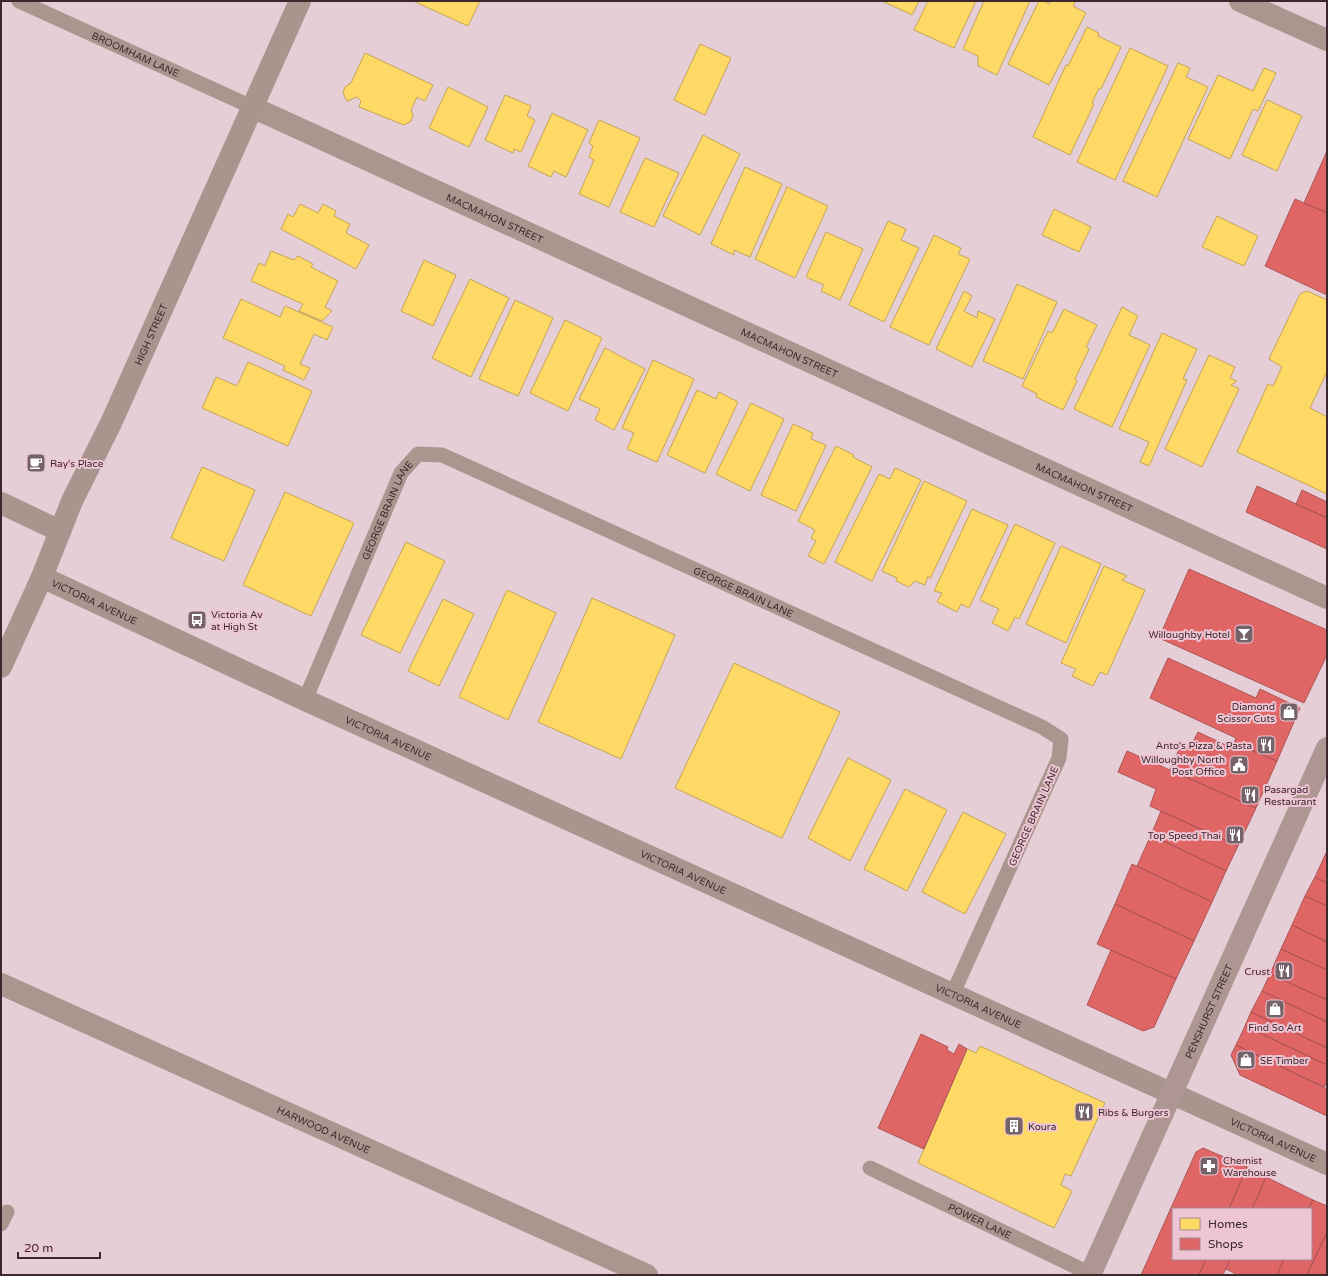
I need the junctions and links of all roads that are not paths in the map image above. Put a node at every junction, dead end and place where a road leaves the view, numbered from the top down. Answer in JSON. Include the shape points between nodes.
{"nodes":[{"id":1,"x":19,"y":1,"type":"edge"},
{"id":2,"x":300,"y":1,"type":"edge"},
{"id":3,"x":1240,"y":1,"type":"edge"},
{"id":4,"x":1327,"y":40,"type":"edge"},
{"id":5,"x":252,"y":107,"type":"junction"},
{"id":6,"x":1,"y":503,"type":"edge"},
{"id":7,"x":60,"y":531,"type":"junction"},
{"id":8,"x":42,"y":577,"type":"junction"},
{"id":9,"x":1327,"y":598,"type":"edge"},
{"id":10,"x":1,"y":667,"type":"edge"},
{"id":11,"x":305,"y":700,"type":"junction"},
{"id":12,"x":1327,"y":748,"type":"edge"},
{"id":13,"x":1,"y":984,"type":"edge"},
{"id":14,"x":954,"y":993,"type":"junction"},
{"id":15,"x":1172,"y":1094,"type":"junction"},
{"id":16,"x":1327,"y":1164,"type":"edge"},
{"id":17,"x":870,"y":1168,"type":"dead end"},
{"id":18,"x":647,"y":1275,"type":"edge"},
{"id":19,"x":1090,"y":1275,"type":"edge"}],
"edges":[{"from":1,"to":5,"type":"lane","name":"BROOMHAM LANE"},
{"from":2,"to":5,"type":"street","name":"HIGH STREET"},
{"from":3,"to":4,"type":"street"},
{"from":5,"to":7,"type":"street","name":"HIGH STREET","via":[[111,424],[72,501]]},
{"from":5,"to":9,"type":"street","name":"MACMAHON STREET"},
{"from":6,"to":7,"type":"street"},
{"from":7,"to":8,"type":"street","name":"HIGH STREET"},
{"from":8,"to":10,"type":"street","name":"HIGH STREET"},
{"from":8,"to":11,"type":"street","name":"VICTORIA AVENUE"},
{"from":11,"to":14,"type":"street","name":"VICTORIA AVENUE"},
{"from":11,"to":14,"type":"lane","name":"GEORGE BRAIN LANE","via":[[401,473],[418,454],[442,455],[1042,727],[1061,739],[1060,758]]},
{"from":12,"to":15,"type":"main road","name":"PENSHURST STREET"},
{"from":13,"to":18,"type":"street","name":"HARWOOD AVENUE"},
{"from":14,"to":15,"type":"street","name":"VICTORIA AVENUE"},
{"from":15,"to":16,"type":"street","name":"VICTORIA AVENUE"},
{"from":15,"to":19,"type":"main road","name":"PENSHURST STREET"},
{"from":17,"to":19,"type":"lane","name":"POWER LANE"}]}
